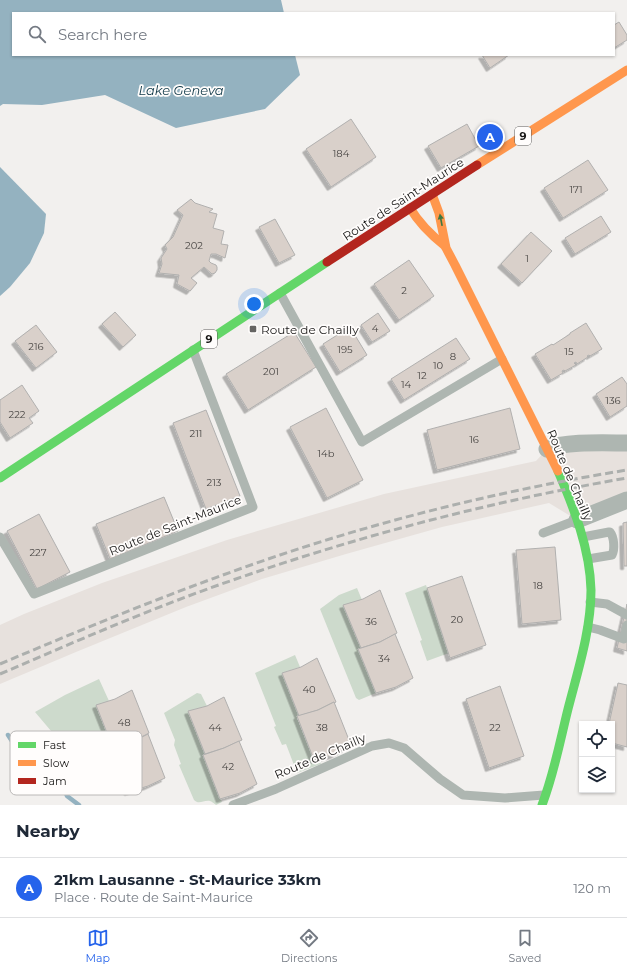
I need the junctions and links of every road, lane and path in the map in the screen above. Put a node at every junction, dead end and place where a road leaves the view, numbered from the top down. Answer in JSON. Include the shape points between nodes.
{"nodes":[{"id":1,"x":627,"y":70,"type":"edge"},
{"id":2,"x":432,"y":194,"type":"junction"},
{"id":3,"x":410,"y":208,"type":"junction"},
{"id":4,"x":445,"y":246,"type":"junction"},
{"id":5,"x":280,"y":293,"type":"junction"},
{"id":6,"x":193,"y":350,"type":"junction"},
{"id":7,"x":502,"y":359,"type":"junction"},
{"id":8,"x":627,"y":443,"type":"edge"},
{"id":9,"x":547,"y":449,"type":"junction"},
{"id":10,"x":0,"y":478,"type":"edge"},
{"id":11,"x":627,"y":500,"type":"edge"},
{"id":12,"x":577,"y":520,"type":"junction"},
{"id":13,"x":542,"y":534,"type":"dead end"},
{"id":14,"x":0,"y":537,"type":"edge"},
{"id":15,"x":583,"y":538,"type":"junction"},
{"id":16,"x":588,"y":559,"type":"junction"},
{"id":17,"x":590,"y":602,"type":"junction"},
{"id":18,"x":627,"y":615,"type":"edge"},
{"id":19,"x":627,"y":625,"type":"edge"},
{"id":20,"x":588,"y":627,"type":"junction"},
{"id":21,"x":546,"y":795,"type":"junction"},
{"id":22,"x":234,"y":805,"type":"edge"},
{"id":23,"x":542,"y":805,"type":"edge"}],
"edges":[{"from":1,"to":2,"type":"main road","name":"Route de Saint-Maurice","number":"9"},
{"from":2,"to":3,"type":"main road","name":"Route de Saint-Maurice","number":"9"},
{"from":4,"to":2,"type":"main road","name":"Route de Chailly","one_way":true,"via":[[439,210]]},
{"from":3,"to":4,"type":"main road","name":"Route de Chailly","via":[[421,225]]},
{"from":3,"to":5,"type":"main road","name":"Route de Saint-Maurice","number":"9"},
{"from":4,"to":7,"type":"main road","name":"Route de Chailly"},
{"from":5,"to":6,"type":"main road","name":"Route de Saint-Maurice","number":"9"},
{"from":5,"to":7,"type":"lane","via":[[362,442]]},
{"from":6,"to":10,"type":"main road","name":"Route de Saint-Maurice","number":"9"},
{"from":6,"to":14,"type":"lane","name":"Route de Saint-Maurice","via":[[253,507],[34,594]]},
{"from":7,"to":9,"type":"main road","name":"Route de Chailly"},
{"from":8,"to":9,"type":"street","via":[[576,444]]},
{"from":9,"to":12,"type":"main road","name":"Route de Chailly"},
{"from":11,"to":12,"type":"street"},
{"from":12,"to":13,"type":"lane"},
{"from":12,"to":15,"type":"main road","name":"Route de Chailly"},
{"from":15,"to":16,"type":"main road","name":"Route de Chailly"},
{"from":15,"to":16,"type":"lane","via":[[609,532],[613,535],[612,555]]},
{"from":16,"to":17,"type":"main road","name":"Route de Chailly"},
{"from":17,"to":18,"type":"lane","via":[[607,604]]},
{"from":17,"to":20,"type":"main road","name":"Route de Chailly"},
{"from":19,"to":20,"type":"lane","via":[[624,639]]},
{"from":20,"to":21,"type":"main road","name":"Route de Chailly"},
{"from":21,"to":22,"type":"lane","name":"Route de Chailly","via":[[505,798],[463,795],[404,748],[389,743],[372,746]]},
{"from":21,"to":23,"type":"main road","name":"Route de Chailly"}]}
